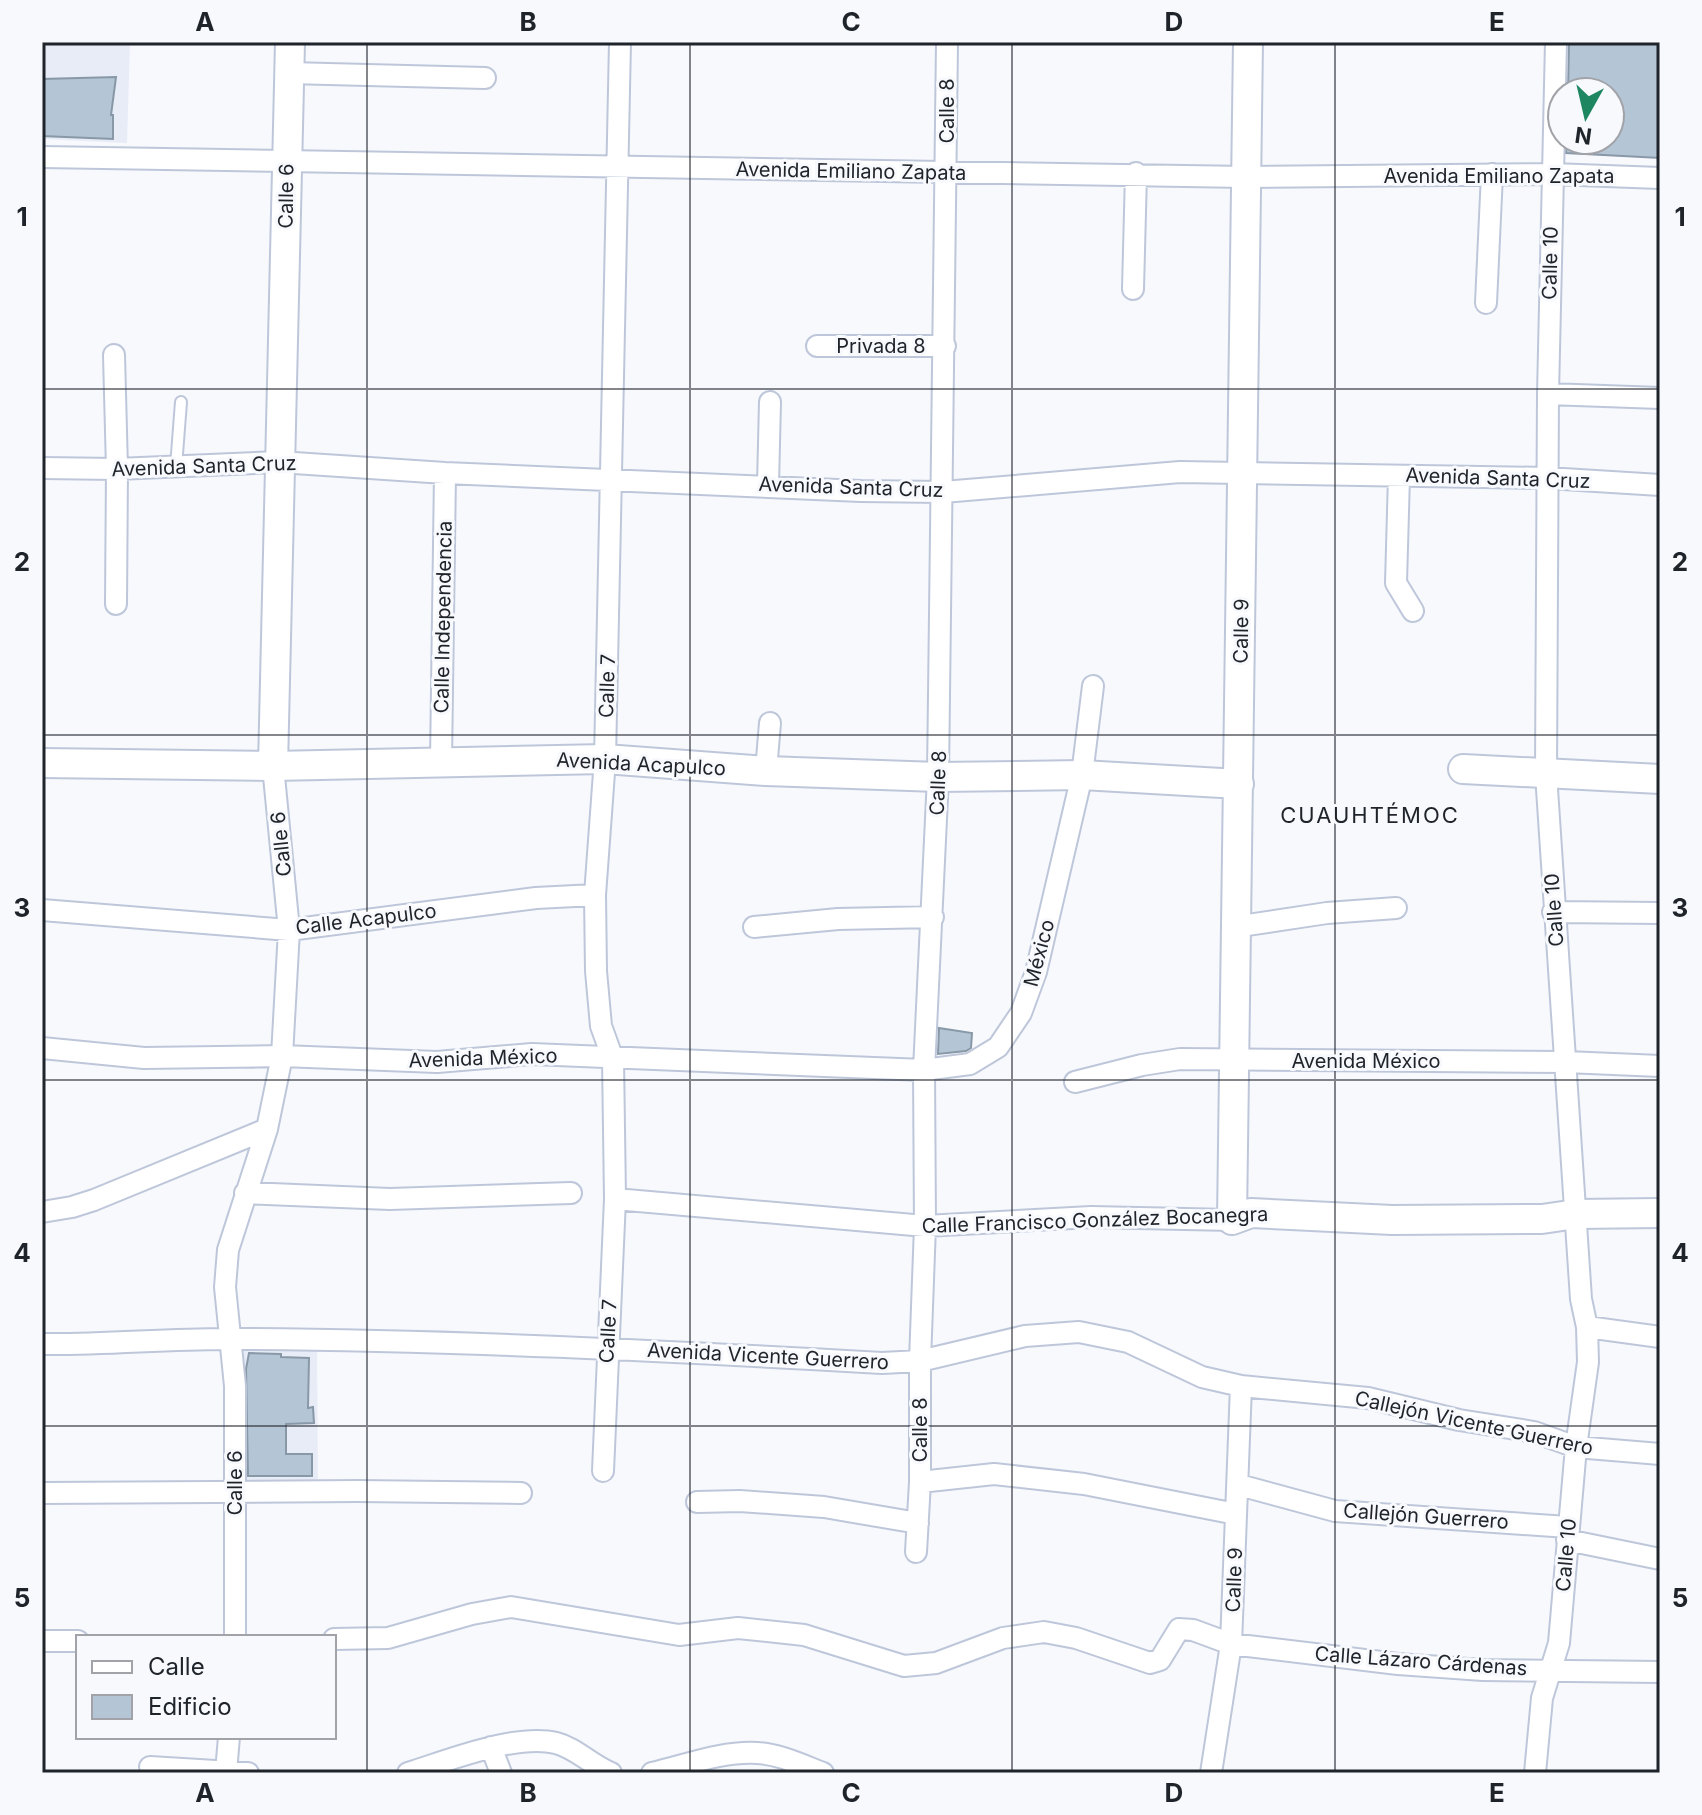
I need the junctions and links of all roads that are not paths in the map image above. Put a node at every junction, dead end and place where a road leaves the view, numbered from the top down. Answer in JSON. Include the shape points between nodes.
{"nodes":[{"id":1,"x":290,"y":42,"type":"edge"},
{"id":2,"x":620,"y":42,"type":"edge"},
{"id":3,"x":947,"y":42,"type":"edge"},
{"id":4,"x":1248,"y":42,"type":"edge"},
{"id":5,"x":1556,"y":42,"type":"edge"},
{"id":6,"x":289,"y":73,"type":"junction"},
{"id":7,"x":485,"y":78,"type":"dead end"},
{"id":8,"x":42,"y":157,"type":"edge"},
{"id":9,"x":287,"y":161,"type":"junction"},
{"id":10,"x":617,"y":168,"type":"junction"},
{"id":11,"x":947,"y":172,"type":"junction"},
{"id":12,"x":1136,"y":173,"type":"junction"},
{"id":13,"x":1492,"y":174,"type":"junction"},
{"id":14,"x":1552,"y":174,"type":"junction"},
{"id":15,"x":1246,"y":177,"type":"junction"},
{"id":16,"x":1660,"y":178,"type":"edge"},
{"id":17,"x":1133,"y":289,"type":"dead end"},
{"id":18,"x":1486,"y":303,"type":"dead end"},
{"id":19,"x":817,"y":346,"type":"dead end"},
{"id":20,"x":945,"y":346,"type":"junction"},
{"id":21,"x":114,"y":355,"type":"dead end"},
{"id":22,"x":1548,"y":394,"type":"junction"},
{"id":23,"x":1660,"y":398,"type":"edge"},
{"id":24,"x":181,"y":402,"type":"dead end"},
{"id":25,"x":770,"y":402,"type":"dead end"},
{"id":26,"x":279,"y":462,"type":"junction"},
{"id":27,"x":176,"y":467,"type":"junction"},
{"id":28,"x":42,"y":468,"type":"edge"},
{"id":29,"x":117,"y":469,"type":"junction"},
{"id":30,"x":445,"y":473,"type":"junction"},
{"id":31,"x":1242,"y":473,"type":"junction"},
{"id":32,"x":1399,"y":476,"type":"junction"},
{"id":33,"x":613,"y":478,"type":"junction"},
{"id":34,"x":1547,"y":478,"type":"junction"},
{"id":35,"x":768,"y":485,"type":"junction"},
{"id":36,"x":1660,"y":485,"type":"edge"},
{"id":37,"x":943,"y":492,"type":"junction"},
{"id":38,"x":116,"y":604,"type":"dead end"},
{"id":39,"x":1413,"y":611,"type":"dead end"},
{"id":40,"x":1093,"y":686,"type":"dead end"},
{"id":41,"x":770,"y":723,"type":"dead end"},
{"id":42,"x":605,"y":759,"type":"junction"},
{"id":43,"x":441,"y":761,"type":"junction"},
{"id":44,"x":42,"y":763,"type":"edge"},
{"id":45,"x":273,"y":766,"type":"junction"},
{"id":46,"x":1463,"y":769,"type":"dead end"},
{"id":47,"x":766,"y":771,"type":"junction"},
{"id":48,"x":1546,"y":774,"type":"junction"},
{"id":49,"x":1082,"y":775,"type":"junction"},
{"id":50,"x":938,"y":777,"type":"junction"},
{"id":51,"x":1660,"y":779,"type":"edge"},
{"id":52,"x":1239,"y":784,"type":"junction"},
{"id":53,"x":595,"y":895,"type":"junction"},
{"id":54,"x":1396,"y":908,"type":"dead end"},
{"id":55,"x":42,"y":910,"type":"edge"},
{"id":56,"x":1553,"y":912,"type":"junction"},
{"id":57,"x":1660,"y":913,"type":"edge"},
{"id":58,"x":933,"y":917,"type":"junction"},
{"id":59,"x":754,"y":927,"type":"dead end"},
{"id":60,"x":1234,"y":927,"type":"junction"},
{"id":61,"x":289,"y":930,"type":"junction"},
{"id":62,"x":42,"y":1048,"type":"edge"},
{"id":63,"x":282,"y":1056,"type":"junction"},
{"id":64,"x":613,"y":1059,"type":"junction"},
{"id":65,"x":1233,"y":1060,"type":"junction"},
{"id":66,"x":1566,"y":1062,"type":"junction"},
{"id":67,"x":1660,"y":1066,"type":"edge"},
{"id":68,"x":924,"y":1070,"type":"junction"},
{"id":69,"x":1075,"y":1082,"type":"dead end"},
{"id":70,"x":267,"y":1129,"type":"junction"},
{"id":71,"x":245,"y":1193,"type":"junction"},
{"id":72,"x":571,"y":1193,"type":"dead end"},
{"id":73,"x":615,"y":1199,"type":"junction"},
{"id":74,"x":42,"y":1212,"type":"edge"},
{"id":75,"x":1660,"y":1213,"type":"edge"},
{"id":76,"x":1576,"y":1214,"type":"junction"},
{"id":77,"x":1232,"y":1220,"type":"junction"},
{"id":78,"x":925,"y":1226,"type":"junction"},
{"id":79,"x":1587,"y":1327,"type":"junction"},
{"id":80,"x":1660,"y":1337,"type":"edge"},
{"id":81,"x":232,"y":1338,"type":"junction"},
{"id":82,"x":42,"y":1344,"type":"edge"},
{"id":83,"x":607,"y":1348,"type":"junction"},
{"id":84,"x":920,"y":1361,"type":"junction"},
{"id":85,"x":1241,"y":1386,"type":"junction"},
{"id":86,"x":1576,"y":1447,"type":"junction"},
{"id":87,"x":1660,"y":1454,"type":"edge"},
{"id":88,"x":603,"y":1471,"type":"dead end"},
{"id":89,"x":920,"y":1482,"type":"junction"},
{"id":90,"x":1239,"y":1485,"type":"junction"},
{"id":91,"x":42,"y":1493,"type":"edge"},
{"id":92,"x":235,"y":1493,"type":"junction"},
{"id":93,"x":521,"y":1493,"type":"dead end"},
{"id":94,"x":697,"y":1502,"type":"dead end"},
{"id":95,"x":1236,"y":1514,"type":"junction"},
{"id":96,"x":918,"y":1523,"type":"junction"},
{"id":97,"x":1568,"y":1533,"type":"junction"},
{"id":98,"x":916,"y":1552,"type":"dead end"},
{"id":99,"x":1660,"y":1559,"type":"edge"},
{"id":100,"x":235,"y":1635,"type":"edge"},
{"id":101,"x":336,"y":1639,"type":"edge"},
{"id":102,"x":42,"y":1641,"type":"edge"},
{"id":103,"x":76,"y":1641,"type":"edge"},
{"id":104,"x":1231,"y":1644,"type":"junction"},
{"id":105,"x":1551,"y":1670,"type":"junction"},
{"id":106,"x":1660,"y":1672,"type":"edge"},
{"id":107,"x":229,"y":1739,"type":"edge"},
{"id":108,"x":491,"y":1747,"type":"junction"},
{"id":109,"x":150,"y":1767,"type":"dead end"},
{"id":110,"x":788,"y":1767,"type":"edge"},
{"id":111,"x":226,"y":1772,"type":"edge"},
{"id":112,"x":248,"y":1773,"type":"edge"},
{"id":113,"x":408,"y":1773,"type":"edge"},
{"id":114,"x":501,"y":1773,"type":"edge"},
{"id":115,"x":611,"y":1773,"type":"edge"},
{"id":116,"x":652,"y":1773,"type":"edge"},
{"id":117,"x":823,"y":1773,"type":"edge"},
{"id":118,"x":1211,"y":1773,"type":"edge"},
{"id":119,"x":1535,"y":1773,"type":"edge"}],
"edges":[{"from":1,"to":6,"type":"street","name":"Calle 6"},
{"from":2,"to":10,"type":"street","name":"Calle 7"},
{"from":3,"to":11,"type":"street","name":"Calle 8"},
{"from":4,"to":15,"type":"street","name":"Calle 9"},
{"from":5,"to":14,"type":"street","name":"Calle 10"},
{"from":6,"to":7,"type":"street"},
{"from":6,"to":9,"type":"street","name":"Calle 6"},
{"from":8,"to":9,"type":"street","name":"Avenida Emiliano Zapata"},
{"from":9,"to":10,"type":"street","name":"Avenida Emiliano Zapata"},
{"from":9,"to":26,"type":"street","name":"Calle 6"},
{"from":10,"to":11,"type":"street","name":"Avenida Emiliano Zapata"},
{"from":10,"to":33,"type":"street","name":"Calle 7"},
{"from":11,"to":12,"type":"street","name":"Avenida Emiliano Zapata"},
{"from":11,"to":20,"type":"street","name":"Calle 8"},
{"from":12,"to":15,"type":"street","name":"Avenida Emiliano Zapata"},
{"from":12,"to":17,"type":"street"},
{"from":13,"to":14,"type":"street","name":"Avenida Emiliano Zapata"},
{"from":13,"to":15,"type":"street","name":"Avenida Emiliano Zapata"},
{"from":13,"to":18,"type":"street"},
{"from":14,"to":16,"type":"street","name":"Avenida Emiliano Zapata"},
{"from":14,"to":22,"type":"street","name":"Calle 10"},
{"from":15,"to":31,"type":"street","name":"Calle 9"},
{"from":19,"to":20,"type":"street","name":"Privada 8"},
{"from":20,"to":37,"type":"street","name":"Calle 8"},
{"from":21,"to":29,"type":"street"},
{"from":22,"to":23,"type":"street"},
{"from":22,"to":34,"type":"street","name":"Calle 10"},
{"from":24,"to":27,"type":"lane"},
{"from":25,"to":35,"type":"street"},
{"from":26,"to":27,"type":"street","name":"Avenida Santa Cruz"},
{"from":26,"to":30,"type":"street","name":"Avenida Santa Cruz"},
{"from":26,"to":45,"type":"street","name":"Calle 6"},
{"from":27,"to":29,"type":"street","name":"Avenida Santa Cruz"},
{"from":28,"to":29,"type":"street","name":"Avenida Santa Cruz"},
{"from":29,"to":38,"type":"street"},
{"from":30,"to":33,"type":"street","name":"Avenida Santa Cruz"},
{"from":30,"to":43,"type":"street","name":"Calle Independencia"},
{"from":31,"to":32,"type":"street","name":"Avenida Santa Cruz"},
{"from":31,"to":37,"type":"street","name":"Avenida Santa Cruz","via":[[1180,472]]},
{"from":31,"to":52,"type":"street","name":"Calle 9"},
{"from":32,"to":34,"type":"street","name":"Avenida Santa Cruz"},
{"from":32,"to":39,"type":"street","via":[[1396,583]]},
{"from":33,"to":35,"type":"street","name":"Avenida Santa Cruz"},
{"from":33,"to":42,"type":"street","name":"Calle 7"},
{"from":34,"to":36,"type":"street","name":"Avenida Santa Cruz"},
{"from":34,"to":48,"type":"street","name":"Calle 10"},
{"from":35,"to":37,"type":"street","name":"Avenida Santa Cruz"},
{"from":37,"to":50,"type":"street","name":"Calle 8"},
{"from":40,"to":49,"type":"street","name":"México"},
{"from":41,"to":47,"type":"street"},
{"from":42,"to":43,"type":"street","name":"Avenida Acapulco"},
{"from":42,"to":47,"type":"street","name":"Avenida Acapulco"},
{"from":42,"to":53,"type":"street","name":"Calle 7"},
{"from":43,"to":45,"type":"street","name":"Avenida Acapulco"},
{"from":44,"to":45,"type":"street","name":"Avenida Acapulco"},
{"from":45,"to":61,"type":"street","name":"Calle 6"},
{"from":46,"to":48,"type":"street"},
{"from":47,"to":50,"type":"street","name":"Avenida Acapulco"},
{"from":48,"to":51,"type":"street"},
{"from":48,"to":56,"type":"street","name":"Calle 10"},
{"from":49,"to":50,"type":"street","name":"Avenida Acapulco"},
{"from":49,"to":52,"type":"street","name":"Avenida Acapulco"},
{"from":49,"to":68,"type":"street","name":"México","via":[[1036,972],[1021,1013],[998,1047],[970,1064]]},
{"from":50,"to":58,"type":"street","name":"Calle 8"},
{"from":52,"to":60,"type":"street","name":"Calle 9"},
{"from":53,"to":61,"type":"street","name":"Calle Acapulco"},
{"from":53,"to":64,"type":"street","name":"Calle 7","via":[[601,1026]]},
{"from":54,"to":60,"type":"street"},
{"from":55,"to":61,"type":"street","name":"Calle Acapulco"},
{"from":56,"to":57,"type":"street"},
{"from":56,"to":66,"type":"street","name":"Calle 10"},
{"from":58,"to":59,"type":"street"},
{"from":58,"to":68,"type":"street","name":"Calle 8"},
{"from":60,"to":65,"type":"street","name":"Calle 9"},
{"from":61,"to":63,"type":"street","name":"Calle 6"},
{"from":62,"to":63,"type":"street","name":"Avenida México","via":[[144,1058]]},
{"from":63,"to":64,"type":"street","name":"Avenida México","via":[[437,1062],[532,1054]]},
{"from":63,"to":70,"type":"street","name":"Calle 6"},
{"from":64,"to":68,"type":"street","name":"Avenida México"},
{"from":64,"to":73,"type":"street","name":"Calle 7"},
{"from":65,"to":66,"type":"street","name":"Avenida México"},
{"from":65,"to":69,"type":"street","name":"Avenida México","via":[[1180,1059]]},
{"from":65,"to":77,"type":"street","name":"Calle 9"},
{"from":66,"to":67,"type":"street","name":"Avenida México"},
{"from":66,"to":76,"type":"street","name":"Calle 10"},
{"from":68,"to":78,"type":"street","name":"Calle 8"},
{"from":70,"to":71,"type":"street","name":"Calle 6"},
{"from":70,"to":74,"type":"street","via":[[94,1200]]},
{"from":71,"to":72,"type":"street","via":[[390,1199]]},
{"from":71,"to":81,"type":"street","name":"Calle 6","via":[[228,1250],[225,1287]]},
{"from":73,"to":78,"type":"street","name":"Calle Francisco González Bocanegra"},
{"from":73,"to":83,"type":"street","name":"Calle 7"},
{"from":75,"to":76,"type":"street","name":"Calle Francisco González Bocanegra"},
{"from":76,"to":77,"type":"street","name":"Calle Francisco González Bocanegra","via":[[1392,1220],[1251,1213]]},
{"from":76,"to":79,"type":"street","name":"Calle 10"},
{"from":77,"to":78,"type":"street","name":"Calle Francisco González Bocanegra","via":[[1091,1217]]},
{"from":78,"to":84,"type":"street","name":"Calle 8"},
{"from":79,"to":80,"type":"street"},
{"from":79,"to":86,"type":"street","name":"Calle 10","via":[[1588,1362]]},
{"from":81,"to":82,"type":"street","name":"Avenida Vicente Guerrero"},
{"from":81,"to":83,"type":"street","name":"Avenida Vicente Guerrero"},
{"from":81,"to":92,"type":"street","name":"Calle 6"},
{"from":83,"to":84,"type":"street","name":"Avenida Vicente Guerrero"},
{"from":83,"to":88,"type":"street","name":"Calle 7"},
{"from":84,"to":85,"type":"street","name":"Avenida Vicente Guerrero","via":[[1025,1336],[1079,1332],[1128,1342],[1202,1377]]},
{"from":84,"to":89,"type":"street","name":"Calle 8"},
{"from":85,"to":86,"type":"street","name":"Callejón Vicente Guerrero","via":[[1368,1398],[1534,1432]]},
{"from":85,"to":90,"type":"street","name":"Calle 9"},
{"from":86,"to":87,"type":"street","name":"Callejón Vicente Guerrero"},
{"from":86,"to":97,"type":"street","name":"Calle 10"},
{"from":89,"to":95,"type":"street","via":[[994,1474],[1084,1484]]},
{"from":89,"to":96,"type":"street","name":"Calle 8"},
{"from":90,"to":95,"type":"street","name":"Calle 9"},
{"from":90,"to":97,"type":"street","name":"Callejón Guerrero","via":[[1335,1511]]},
{"from":91,"to":92,"type":"street"},
{"from":92,"to":93,"type":"street"},
{"from":92,"to":100,"type":"street","name":"Calle 6"},
{"from":94,"to":96,"type":"street","via":[[824,1507]]},
{"from":95,"to":104,"type":"street","name":"Calle 9"},
{"from":96,"to":98,"type":"street","name":"Calle 8"},
{"from":97,"to":99,"type":"street","name":"Callejón Guerrero"},
{"from":97,"to":105,"type":"street","name":"Calle 10","via":[[1559,1643]]},
{"from":101,"to":104,"type":"street","name":"Calle Lázaro Cárdenas","via":[[388,1638],[511,1607],[679,1635],[738,1628],[804,1635],[904,1666],[936,1663],[1003,1638],[1044,1632],[1150,1663],[1160,1660],[1179,1629]]},
{"from":102,"to":103,"type":"street"},
{"from":104,"to":105,"type":"street","name":"Calle Lázaro Cárdenas","via":[[1398,1664]]},
{"from":104,"to":118,"type":"street","name":"Calle 9"},
{"from":105,"to":106,"type":"street","name":"Calle Lázaro Cárdenas"},
{"from":105,"to":119,"type":"street","name":"Calle 10","via":[[1542,1698]]},
{"from":107,"to":111,"type":"street"},
{"from":108,"to":113,"type":"street"},
{"from":108,"to":114,"type":"street"},
{"from":108,"to":115,"type":"street","via":[[554,1742]]},
{"from":109,"to":111,"type":"street"},
{"from":110,"to":116,"type":"street","via":[[760,1753],[739,1753]]},
{"from":110,"to":117,"type":"street"},
{"from":111,"to":112,"type":"street"}]}
